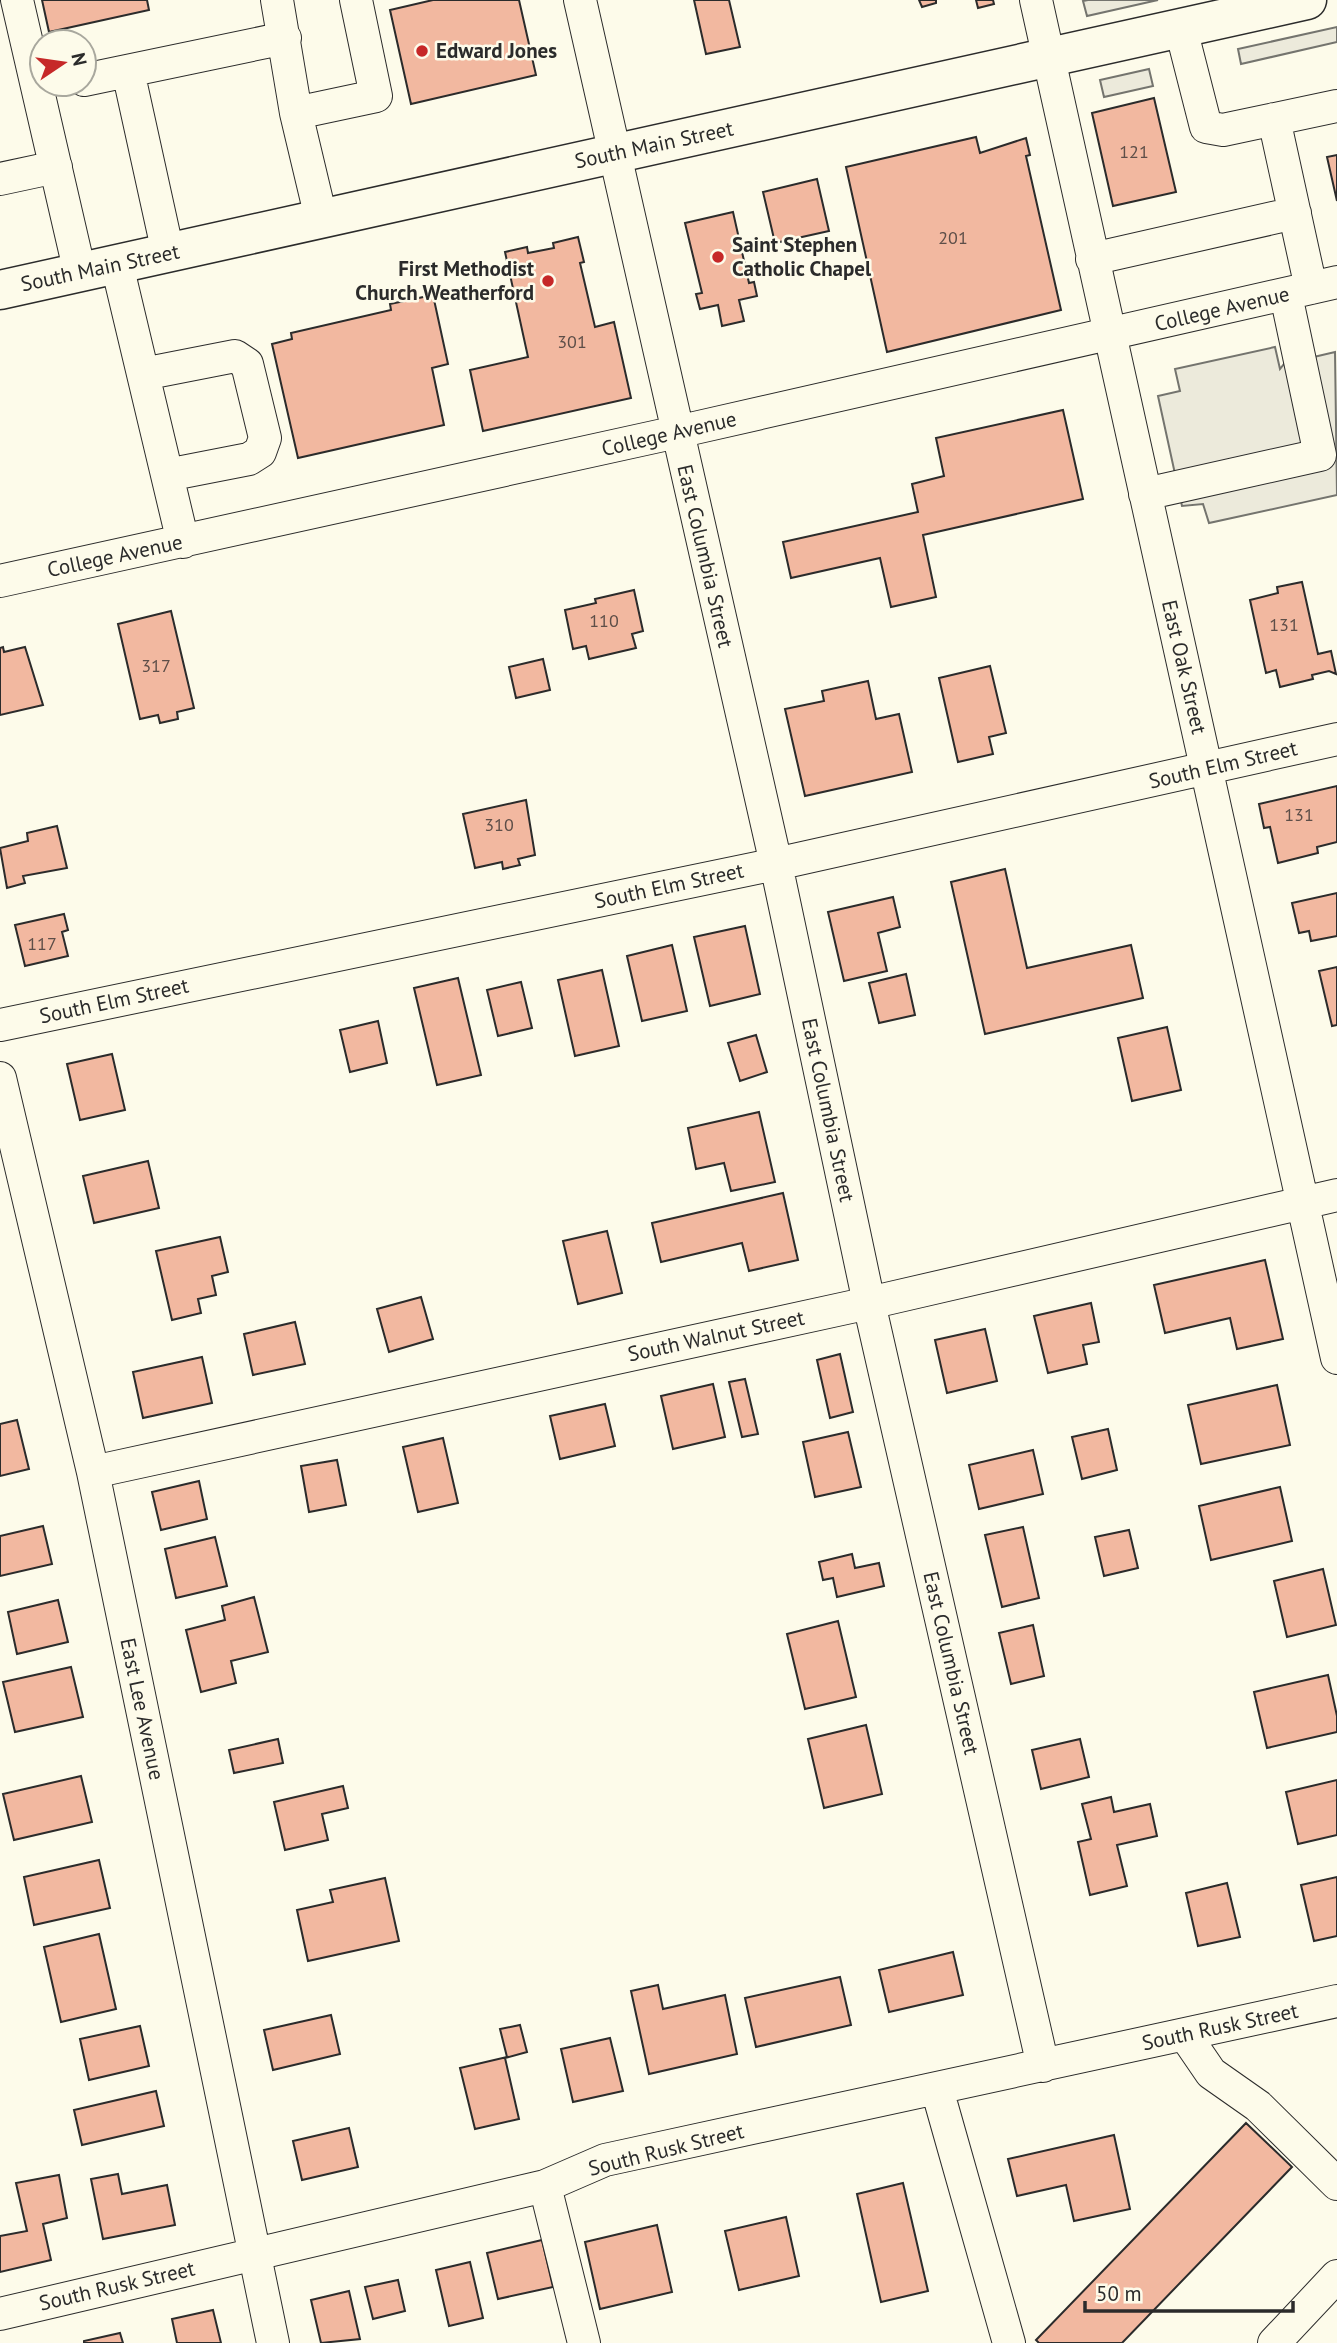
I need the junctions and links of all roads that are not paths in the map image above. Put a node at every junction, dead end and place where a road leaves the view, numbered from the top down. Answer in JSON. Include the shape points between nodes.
{"nodes":[{"id":1,"x":17,"y":0,"type":"edge"},
{"id":2,"x":277,"y":0,"type":"edge"},
{"id":3,"x":356,"y":0,"type":"edge"},
{"id":4,"x":580,"y":0,"type":"edge"},
{"id":5,"x":1036,"y":0,"type":"edge"},
{"id":6,"x":1307,"y":0,"type":"edge"},
{"id":7,"x":29,"y":28,"type":"edge"},
{"id":8,"x":1181,"y":29,"type":"junction"},
{"id":9,"x":285,"y":38,"type":"junction"},
{"id":10,"x":1048,"y":59,"type":"junction"},
{"id":11,"x":128,"y":71,"type":"junction"},
{"id":12,"x":98,"y":77,"type":"edge"},
{"id":13,"x":53,"y":98,"type":"edge"},
{"id":14,"x":1337,"y":106,"type":"edge"},
{"id":15,"x":296,"y":113,"type":"junction"},
{"id":16,"x":1274,"y":119,"type":"junction"},
{"id":17,"x":614,"y":153,"type":"junction"},
{"id":18,"x":56,"y":167,"type":"junction"},
{"id":19,"x":0,"y":179,"type":"edge"},
{"id":20,"x":1294,"y":213,"type":"junction"},
{"id":21,"x":321,"y":218,"type":"junction"},
{"id":22,"x":168,"y":253,"type":"junction"},
{"id":23,"x":1092,"y":259,"type":"junction"},
{"id":24,"x":117,"y":265,"type":"junction"},
{"id":25,"x":80,"y":273,"type":"junction"},
{"id":26,"x":1311,"y":289,"type":"edge"},
{"id":27,"x":0,"y":290,"type":"edge"},
{"id":28,"x":1109,"y":335,"type":"junction"},
{"id":29,"x":143,"y":374,"type":"junction"},
{"id":30,"x":677,"y":432,"type":"junction"},
{"id":31,"x":167,"y":475,"type":"junction"},
{"id":32,"x":1146,"y":494,"type":"junction"},
{"id":33,"x":183,"y":542,"type":"junction"},
{"id":34,"x":0,"y":581,"type":"edge"},
{"id":35,"x":1337,"y":739,"type":"edge"},
{"id":36,"x":1207,"y":768,"type":"junction"},
{"id":37,"x":776,"y":864,"type":"junction"},
{"id":38,"x":0,"y":1025,"type":"edge"},
{"id":39,"x":0,"y":1078,"type":"edge"},
{"id":40,"x":1337,"y":1195,"type":"edge"},
{"id":41,"x":1303,"y":1203,"type":"junction"},
{"id":42,"x":869,"y":1303,"type":"junction"},
{"id":43,"x":1337,"y":1358,"type":"edge"},
{"id":44,"x":93,"y":1472,"type":"junction"},
{"id":45,"x":1337,"y":2001,"type":"edge"},
{"id":46,"x":1185,"y":2035,"type":"junction"},
{"id":47,"x":1043,"y":2066,"type":"junction"},
{"id":48,"x":937,"y":2089,"type":"junction"},
{"id":49,"x":1337,"y":2184,"type":"edge"},
{"id":50,"x":545,"y":2186,"type":"junction"},
{"id":51,"x":253,"y":2254,"type":"junction"},
{"id":52,"x":1337,"y":2276,"type":"edge"},
{"id":53,"x":0,"y":2314,"type":"edge"},
{"id":54,"x":273,"y":2343,"type":"edge"},
{"id":55,"x":584,"y":2343,"type":"edge"},
{"id":56,"x":1009,"y":2343,"type":"edge"},
{"id":57,"x":1274,"y":2343,"type":"edge"}],
"edges":[{"from":1,"to":7,"type":"street"},
{"from":2,"to":9,"type":"street"},
{"from":3,"to":15,"type":"street","via":[[376,96]]},
{"from":4,"to":17,"type":"street","name":"East Columbia Street"},
{"from":5,"to":10,"type":"street","name":"East Oak Street"},
{"from":6,"to":8,"type":"main road","name":"South Main Street"},
{"from":8,"to":10,"type":"main road","name":"South Main Street"},
{"from":8,"to":16,"type":"street","via":[[1206,127],[1223,130]]},
{"from":9,"to":11,"type":"street"},
{"from":9,"to":15,"type":"street"},
{"from":10,"to":17,"type":"main road","name":"South Main Street"},
{"from":10,"to":23,"type":"street","name":"East Oak Street"},
{"from":11,"to":12,"type":"street"},
{"from":11,"to":22,"type":"street"},
{"from":13,"to":18,"type":"street"},
{"from":14,"to":16,"type":"street"},
{"from":15,"to":21,"type":"street"},
{"from":16,"to":20,"type":"street"},
{"from":17,"to":21,"type":"main road","name":"South Main Street"},
{"from":17,"to":30,"type":"street","name":"East Columbia Street"},
{"from":18,"to":19,"type":"street"},
{"from":18,"to":25,"type":"street"},
{"from":20,"to":23,"type":"street"},
{"from":20,"to":26,"type":"street"},
{"from":21,"to":22,"type":"main road","name":"South Main Street"},
{"from":22,"to":24,"type":"main road","name":"South Main Street"},
{"from":23,"to":28,"type":"street","name":"East Oak Street"},
{"from":24,"to":25,"type":"main road","name":"South Main Street"},
{"from":24,"to":29,"type":"street"},
{"from":25,"to":27,"type":"main road","name":"South Main Street"},
{"from":26,"to":28,"type":"street","name":"College Avenue"},
{"from":26,"to":32,"type":"street","via":[[1320,455]]},
{"from":28,"to":30,"type":"street","name":"College Avenue"},
{"from":28,"to":32,"type":"street","name":"East Oak Street"},
{"from":29,"to":31,"type":"street"},
{"from":29,"to":31,"type":"street","via":[[235,356],[247,364],[265,438],[260,452],[249,459]]},
{"from":30,"to":33,"type":"street","name":"College Avenue"},
{"from":30,"to":37,"type":"street","name":"East Columbia Street"},
{"from":31,"to":33,"type":"street"},
{"from":32,"to":36,"type":"street","name":"East Oak Street"},
{"from":33,"to":34,"type":"street","name":"College Avenue"},
{"from":35,"to":36,"type":"street","name":"South Elm Street"},
{"from":36,"to":37,"type":"street","name":"South Elm Street"},
{"from":36,"to":41,"type":"street","name":"East Oak Street"},
{"from":37,"to":38,"type":"street","name":"South Elm Street"},
{"from":37,"to":42,"type":"street","name":"East Columbia Street"},
{"from":39,"to":44,"type":"street","name":"East Lee Avenue"},
{"from":40,"to":41,"type":"street","name":"South Walnut Street"},
{"from":41,"to":42,"type":"street","name":"South Walnut Street"},
{"from":41,"to":43,"type":"street","name":"East Oak Street"},
{"from":42,"to":44,"type":"street","name":"South Walnut Street"},
{"from":42,"to":47,"type":"street","name":"East Columbia Street"},
{"from":44,"to":51,"type":"street","name":"East Lee Avenue"},
{"from":45,"to":46,"type":"street","name":"South Rusk Street"},
{"from":46,"to":47,"type":"street","name":"South Rusk Street"},
{"from":46,"to":49,"type":"street","via":[[1211,2073],[1258,2106]]},
{"from":47,"to":48,"type":"street","name":"South Rusk Street"},
{"from":48,"to":50,"type":"street","name":"South Rusk Street","via":[[605,2160]]},
{"from":48,"to":56,"type":"street"},
{"from":50,"to":51,"type":"street","name":"South Rusk Street"},
{"from":50,"to":55,"type":"street"},
{"from":51,"to":53,"type":"street","name":"South Rusk Street"},
{"from":51,"to":54,"type":"street","name":"East Lee Avenue"},
{"from":52,"to":57,"type":"street"}]}
